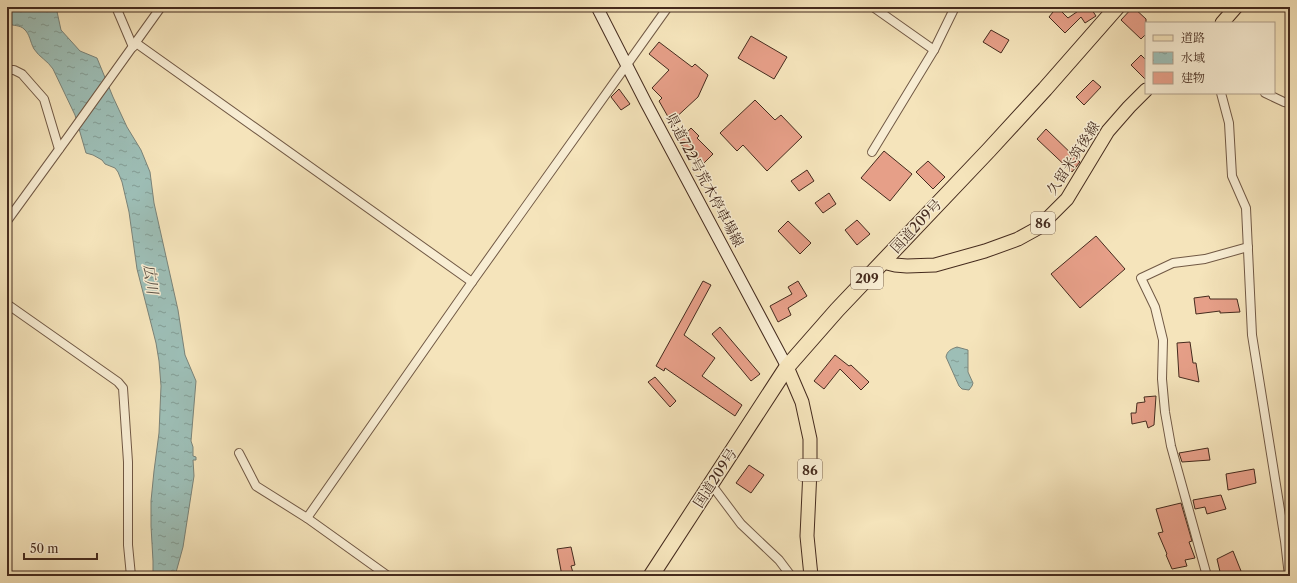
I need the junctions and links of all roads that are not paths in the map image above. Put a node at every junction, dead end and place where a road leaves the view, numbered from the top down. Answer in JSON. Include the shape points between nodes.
{"nodes":[{"id":1,"x":116,"y":7,"type":"edge"},
{"id":2,"x":161,"y":7,"type":"edge"},
{"id":3,"x":597,"y":7,"type":"edge"},
{"id":4,"x":668,"y":7,"type":"edge"},
{"id":5,"x":873,"y":7,"type":"edge"},
{"id":6,"x":955,"y":7,"type":"edge"},
{"id":7,"x":1117,"y":7,"type":"edge"},
{"id":8,"x":1236,"y":7,"type":"edge"},
{"id":9,"x":1223,"y":22,"type":"edge"},
{"id":10,"x":133,"y":47,"type":"junction"},
{"id":11,"x":934,"y":50,"type":"junction"},
{"id":12,"x":626,"y":64,"type":"junction"},
{"id":13,"x":7,"y":70,"type":"edge"},
{"id":14,"x":1145,"y":91,"type":"edge"},
{"id":15,"x":1221,"y":94,"type":"edge"},
{"id":16,"x":1268,"y":94,"type":"edge"},
{"id":17,"x":1290,"y":103,"type":"edge"},
{"id":18,"x":59,"y":149,"type":"junction"},
{"id":19,"x":872,"y":152,"type":"dead end"},
{"id":20,"x":7,"y":221,"type":"edge"},
{"id":21,"x":1248,"y":247,"type":"junction"},
{"id":22,"x":883,"y":262,"type":"junction"},
{"id":23,"x":472,"y":282,"type":"junction"},
{"id":24,"x":7,"y":304,"type":"edge"},
{"id":25,"x":787,"y":367,"type":"junction"},
{"id":26,"x":240,"y":453,"type":"dead end"},
{"id":27,"x":711,"y":484,"type":"junction"},
{"id":28,"x":307,"y":518,"type":"junction"},
{"id":29,"x":130,"y":576,"type":"edge"},
{"id":30,"x":388,"y":576,"type":"edge"},
{"id":31,"x":651,"y":576,"type":"edge"},
{"id":32,"x":791,"y":576,"type":"edge"},
{"id":33,"x":811,"y":576,"type":"edge"},
{"id":34,"x":1207,"y":576,"type":"edge"},
{"id":35,"x":1289,"y":576,"type":"edge"}],
"edges":[{"from":1,"to":10,"type":"street"},
{"from":2,"to":10,"type":"street"},
{"from":3,"to":12,"type":"main road","name":"県道722号荒木停車場線"},
{"from":4,"to":12,"type":"street"},
{"from":5,"to":11,"type":"street"},
{"from":6,"to":11,"type":"street"},
{"from":7,"to":22,"type":"highway","name":"国道209号","number":"209","via":[[1009,128]]},
{"from":8,"to":9,"type":"main road"},
{"from":10,"to":18,"type":"street"},
{"from":10,"to":23,"type":"street"},
{"from":11,"to":19,"type":"street"},
{"from":12,"to":23,"type":"street"},
{"from":12,"to":25,"type":"main road","name":"県道722号荒木停車場線"},
{"from":13,"to":18,"type":"street","via":[[22,74],[44,99]]},
{"from":14,"to":22,"type":"main road","name":"久留米筑後線","number":"86","via":[[1108,131],[1067,199],[1038,228],[1018,239],[985,251],[935,265],[907,266]]},
{"from":15,"to":21,"type":"street","via":[[1229,123],[1232,176],[1246,208]]},
{"from":16,"to":17,"type":"street"},
{"from":18,"to":20,"type":"street"},
{"from":21,"to":34,"type":"street","via":[[1205,259],[1173,263],[1141,278],[1155,306],[1163,340],[1164,412]]},
{"from":21,"to":35,"type":"street","via":[[1252,335]]},
{"from":22,"to":25,"type":"highway","name":"国道209号","number":"209"},
{"from":23,"to":28,"type":"street"},
{"from":24,"to":29,"type":"street","via":[[123,388],[128,462]]},
{"from":25,"to":27,"type":"highway","name":"国道209号","number":"209"},
{"from":25,"to":33,"type":"main road","number":"86","via":[[802,402],[810,439],[806,536]]},
{"from":26,"to":28,"type":"street","via":[[256,486]]},
{"from":27,"to":31,"type":"highway","name":"国道209号","number":"209"},
{"from":27,"to":32,"type":"street","via":[[741,524],[779,560]]},
{"from":28,"to":30,"type":"street"}]}
